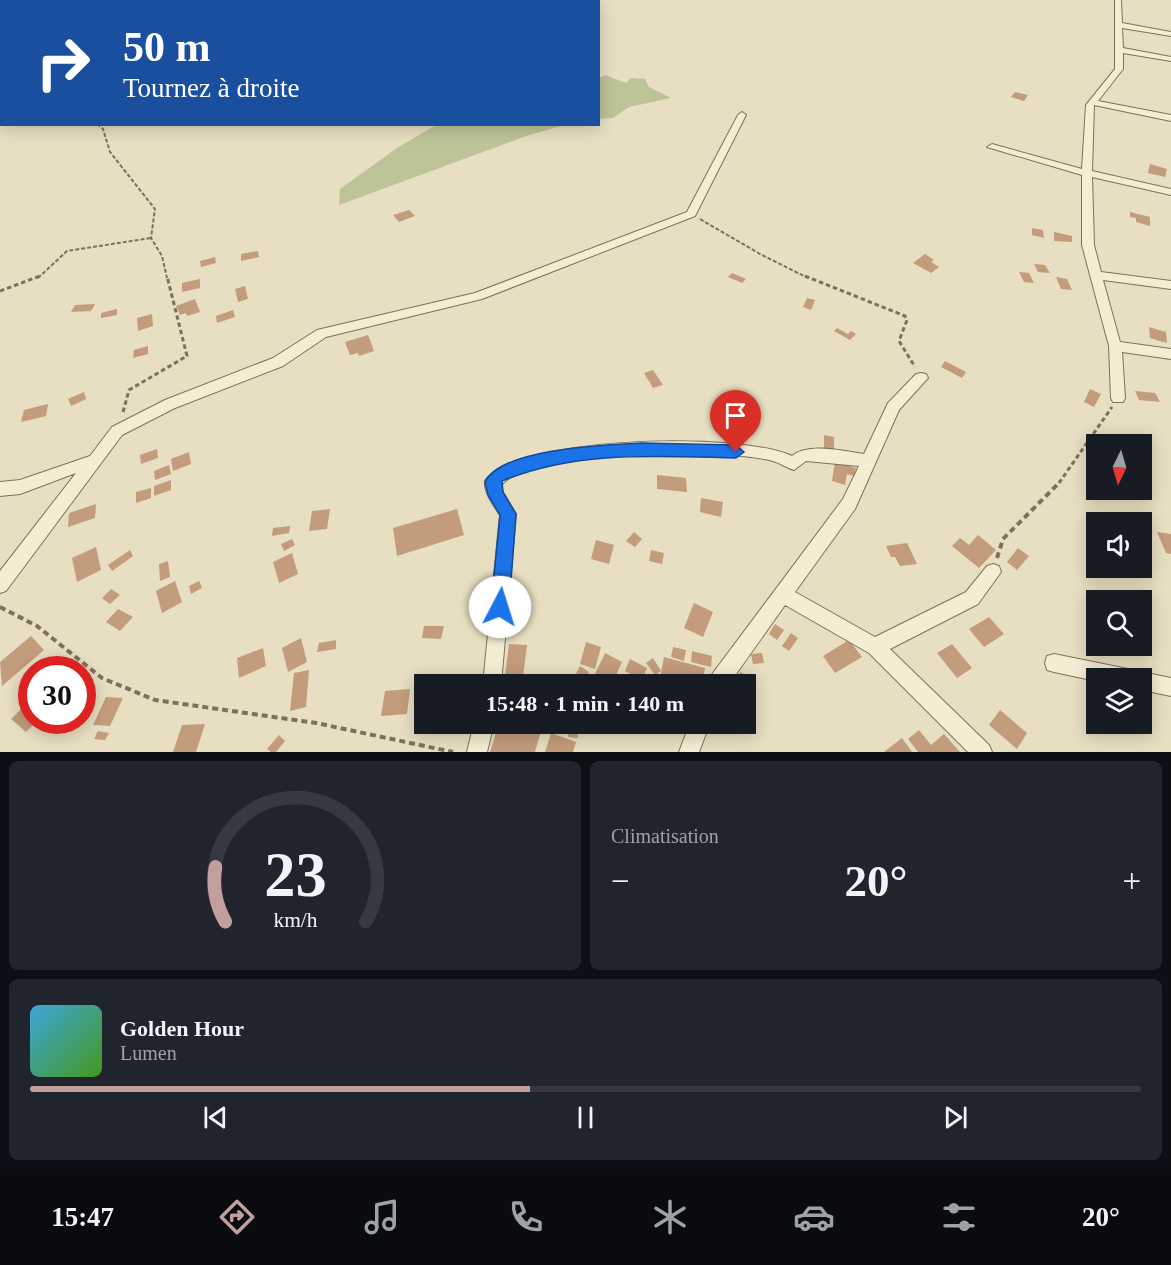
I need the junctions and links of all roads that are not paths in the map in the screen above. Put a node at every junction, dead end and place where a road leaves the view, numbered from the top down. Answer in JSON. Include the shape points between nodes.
{"nodes":[{"id":1,"x":1118,"y":0,"type":"edge"},
{"id":2,"x":1118,"y":25,"type":"junction"},
{"id":3,"x":1171,"y":34,"type":"edge"},
{"id":4,"x":1118,"y":50,"type":"junction"},
{"id":5,"x":1171,"y":59,"type":"edge"},
{"id":6,"x":1092,"y":102,"type":"junction"},
{"id":7,"x":742,"y":116,"type":"dead end"},
{"id":8,"x":1171,"y":118,"type":"edge"},
{"id":9,"x":992,"y":147,"type":"dead end"},
{"id":10,"x":1087,"y":173,"type":"junction"},
{"id":11,"x":1171,"y":192,"type":"edge"},
{"id":12,"x":1096,"y":275,"type":"junction"},
{"id":13,"x":1171,"y":285,"type":"edge"},
{"id":14,"x":1115,"y":346,"type":"junction"},
{"id":15,"x":1171,"y":354,"type":"edge"},
{"id":16,"x":921,"y":378,"type":"road end"},
{"id":17,"x":1118,"y":398,"type":"road end"},
{"id":18,"x":95,"y":460,"type":"junction"},
{"id":19,"x":869,"y":461,"type":"junction"},
{"id":20,"x":0,"y":489,"type":"edge"},
{"id":21,"x":993,"y":572,"type":"road end"},
{"id":22,"x":0,"y":585,"type":"edge"},
{"id":23,"x":784,"y":595,"type":"junction"},
{"id":24,"x":875,"y":647,"type":"junction"},
{"id":25,"x":1054,"y":663,"type":"dead end"},
{"id":26,"x":1086,"y":669,"type":"edge"},
{"id":27,"x":493,"y":674,"type":"edge"},
{"id":28,"x":725,"y":674,"type":"edge"},
{"id":29,"x":1152,"y":683,"type":"edge"},
{"id":30,"x":1171,"y":687,"type":"edge"},
{"id":31,"x":481,"y":734,"type":"edge"},
{"id":32,"x":696,"y":734,"type":"edge"},
{"id":33,"x":477,"y":752,"type":"edge"},
{"id":34,"x":689,"y":752,"type":"edge"},
{"id":35,"x":982,"y":752,"type":"edge"}],
"edges":[{"from":1,"to":2,"type":"street"},
{"from":2,"to":3,"type":"street"},
{"from":2,"to":4,"type":"street"},
{"from":4,"to":5,"type":"street"},
{"from":4,"to":6,"type":"street","via":[[1119,69]]},
{"from":6,"to":8,"type":"street"},
{"from":6,"to":10,"type":"street"},
{"from":7,"to":18,"type":"street","via":[[691,214],[478,296],[322,333],[278,362],[170,404],[117,431]]},
{"from":9,"to":10,"type":"street"},
{"from":10,"to":11,"type":"street"},
{"from":10,"to":12,"type":"street","via":[[1088,245]]},
{"from":12,"to":13,"type":"street"},
{"from":12,"to":14,"type":"street"},
{"from":14,"to":15,"type":"street"},
{"from":14,"to":17,"type":"street"},
{"from":16,"to":19,"type":"street","via":[[893,407]]},
{"from":18,"to":20,"type":"street","via":[[20,487]]},
{"from":18,"to":22,"type":"street"},
{"from":19,"to":23,"type":"street","via":[[849,504]]},
{"from":19,"to":27,"type":"street","via":[[803,455],[794,464],[755,453],[641,449],[579,453],[532,462],[497,476],[493,482],[496,495],[508,514]]},
{"from":21,"to":24,"type":"street","via":[[972,598]]},
{"from":23,"to":24,"type":"street"},
{"from":23,"to":28,"type":"street"},
{"from":24,"to":35,"type":"street"},
{"from":25,"to":26,"type":"street"},
{"from":29,"to":30,"type":"street"},
{"from":31,"to":33,"type":"street"},
{"from":32,"to":34,"type":"street"}]}
